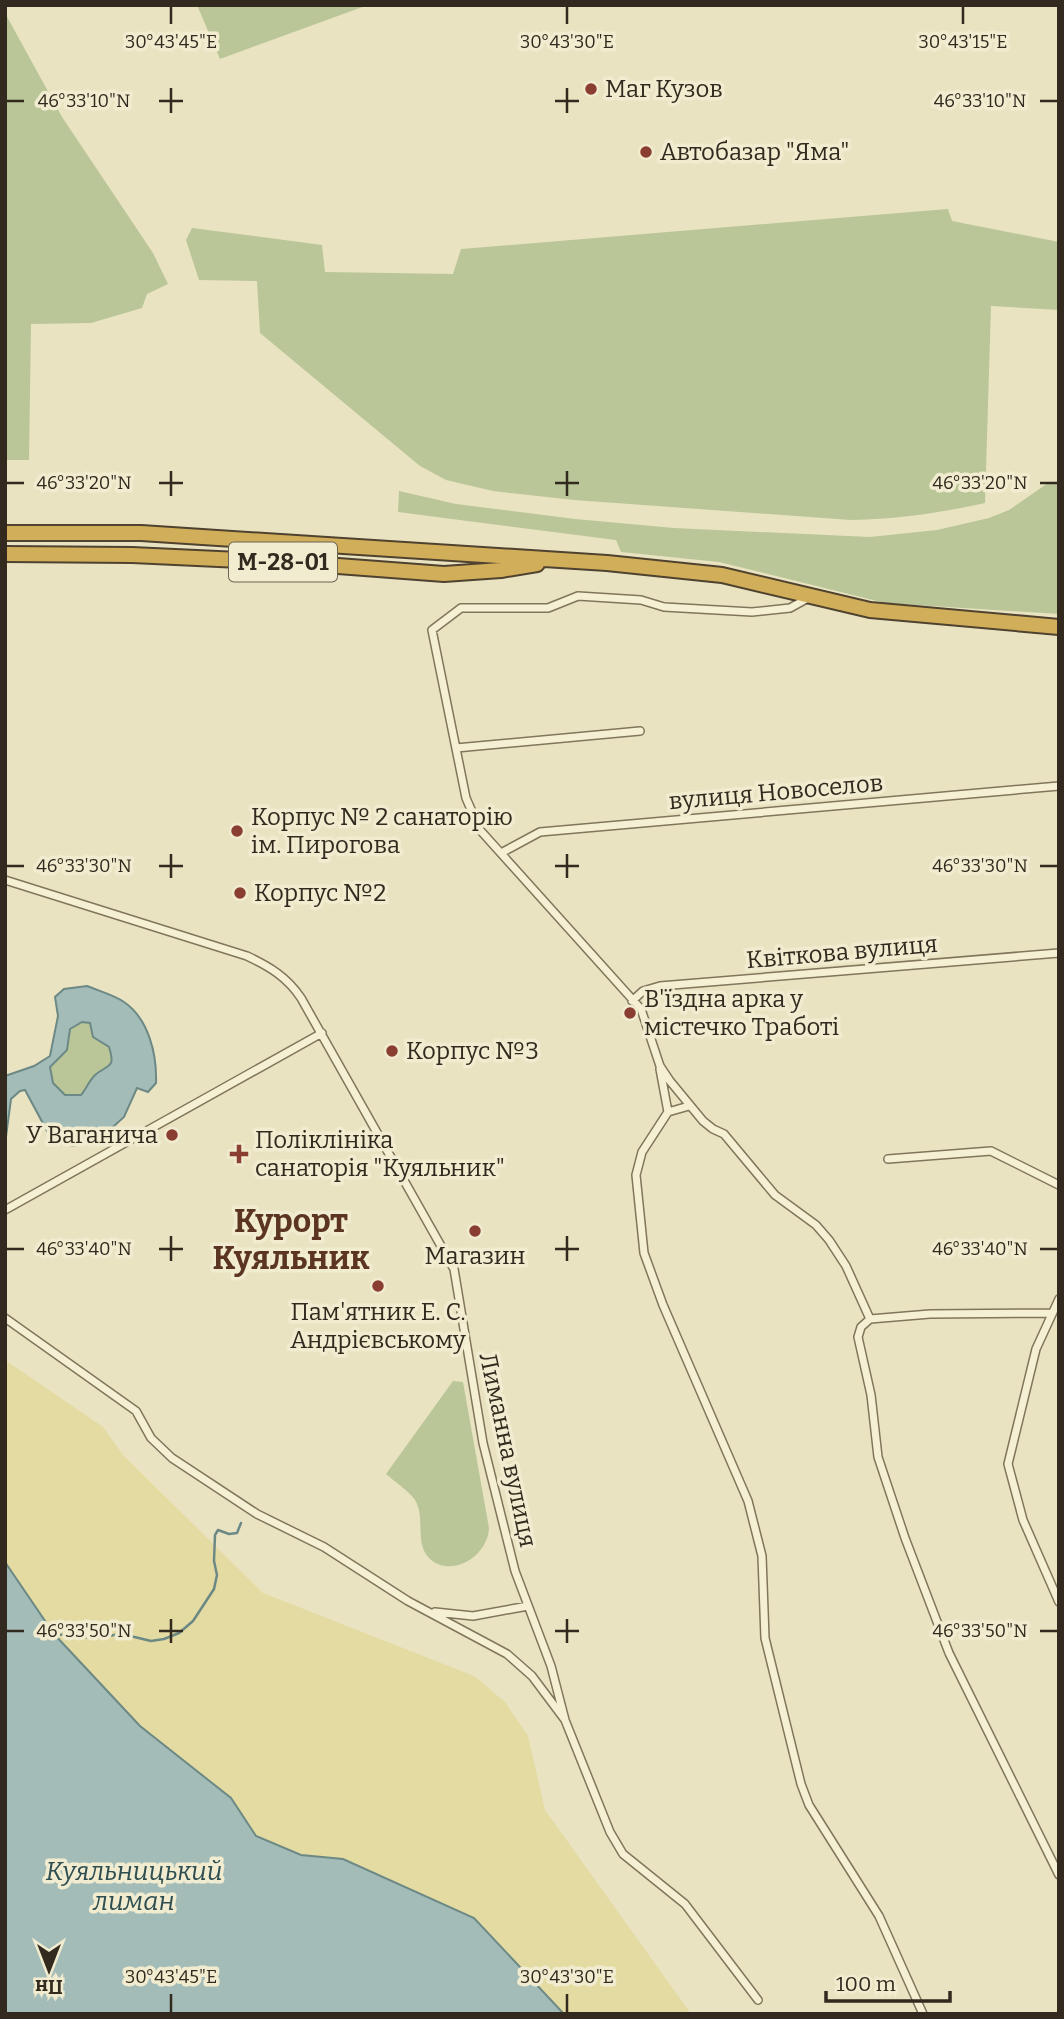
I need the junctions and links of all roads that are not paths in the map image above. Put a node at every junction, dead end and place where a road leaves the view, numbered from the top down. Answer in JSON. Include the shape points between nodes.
{"nodes":[{"id":1,"x":5,"y":533,"type":"edge"},
{"id":2,"x":5,"y":554,"type":"edge"},
{"id":3,"x":559,"y":561,"type":"junction"},
{"id":4,"x":811,"y":597,"type":"junction"},
{"id":5,"x":1059,"y":627,"type":"edge"},
{"id":6,"x":640,"y":731,"type":"dead end"},
{"id":7,"x":456,"y":748,"type":"junction"},
{"id":8,"x":1059,"y":786,"type":"edge"},
{"id":9,"x":501,"y":853,"type":"junction"},
{"id":10,"x":5,"y":880,"type":"edge"},
{"id":11,"x":1059,"y":953,"type":"edge"},
{"id":12,"x":632,"y":1001,"type":"junction"},
{"id":13,"x":641,"y":1009,"type":"junction"},
{"id":14,"x":631,"y":1011,"type":"dead end"},
{"id":15,"x":322,"y":1033,"type":"junction"},
{"id":16,"x":660,"y":1066,"type":"junction"},
{"id":17,"x":689,"y":1106,"type":"junction"},
{"id":18,"x":668,"y":1112,"type":"junction"},
{"id":19,"x":888,"y":1159,"type":"dead end"},
{"id":20,"x":1059,"y":1185,"type":"edge"},
{"id":21,"x":5,"y":1210,"type":"edge"},
{"id":22,"x":1059,"y":1299,"type":"edge"},
{"id":23,"x":1051,"y":1313,"type":"junction"},
{"id":24,"x":5,"y":1318,"type":"edge"},
{"id":25,"x":870,"y":1319,"type":"junction"},
{"id":26,"x":1059,"y":1602,"type":"edge"},
{"id":27,"x":528,"y":1606,"type":"junction"},
{"id":28,"x":430,"y":1612,"type":"junction"},
{"id":29,"x":565,"y":1720,"type":"junction"},
{"id":30,"x":1059,"y":1875,"type":"edge"},
{"id":31,"x":758,"y":2000,"type":"dead end"},
{"id":32,"x":923,"y":2014,"type":"edge"}],
"edges":[{"from":1,"to":3,"type":"highway","number":"М-28-01","via":[[141,533]]},
{"from":2,"to":3,"type":"highway","number":"М-28-01","via":[[132,555],[444,574]]},
{"from":3,"to":4,"type":"highway","number":"М-28-01","via":[[722,576]]},
{"from":4,"to":5,"type":"highway","number":"М-28-01","via":[[870,610]]},
{"from":4,"to":7,"type":"street","via":[[790,608],[752,612],[578,596],[548,608],[461,608],[432,630]]},
{"from":6,"to":7,"type":"street"},
{"from":7,"to":9,"type":"street","via":[[466,798],[480,830]]},
{"from":8,"to":9,"type":"street","name":"вулиця Новоселов","via":[[540,832]]},
{"from":9,"to":12,"type":"street"},
{"from":10,"to":15,"type":"street","name":"Лиманна вулиця","via":[[268,966],[293,986]]},
{"from":11,"to":12,"type":"street","name":"Квіткова вулиця","via":[[660,986],[643,991]]},
{"from":12,"to":13,"type":"street"},
{"from":13,"to":14,"type":"street"},
{"from":13,"to":16,"type":"street"},
{"from":15,"to":21,"type":"street"},
{"from":15,"to":27,"type":"street","name":"Лиманна вулиця","via":[[454,1269],[483,1443]]},
{"from":16,"to":17,"type":"street"},
{"from":16,"to":18,"type":"street"},
{"from":17,"to":18,"type":"street"},
{"from":17,"to":25,"type":"street","via":[[724,1134],[775,1195],[829,1240]]},
{"from":18,"to":32,"type":"street","via":[[642,1152],[636,1175],[647,1264],[748,1501],[762,1556],[765,1638],[801,1784],[809,1805],[878,1916]]},
{"from":19,"to":20,"type":"street","via":[[992,1151]]},
{"from":22,"to":23,"type":"street"},
{"from":23,"to":25,"type":"street"},
{"from":23,"to":26,"type":"street","via":[[1036,1349],[1008,1464],[1023,1520]]},
{"from":24,"to":28,"type":"street","via":[[136,1411],[152,1438],[172,1458],[257,1514],[324,1547]]},
{"from":25,"to":30,"type":"street","via":[[858,1337],[878,1457],[905,1538],[949,1653]]},
{"from":27,"to":28,"type":"street","via":[[473,1616]]},
{"from":27,"to":29,"type":"street","name":"Лиманна вулиця","via":[[551,1665]]},
{"from":28,"to":29,"type":"street","via":[[507,1654],[543,1689]]},
{"from":29,"to":31,"type":"street","via":[[623,1854],[685,1904]]}]}
